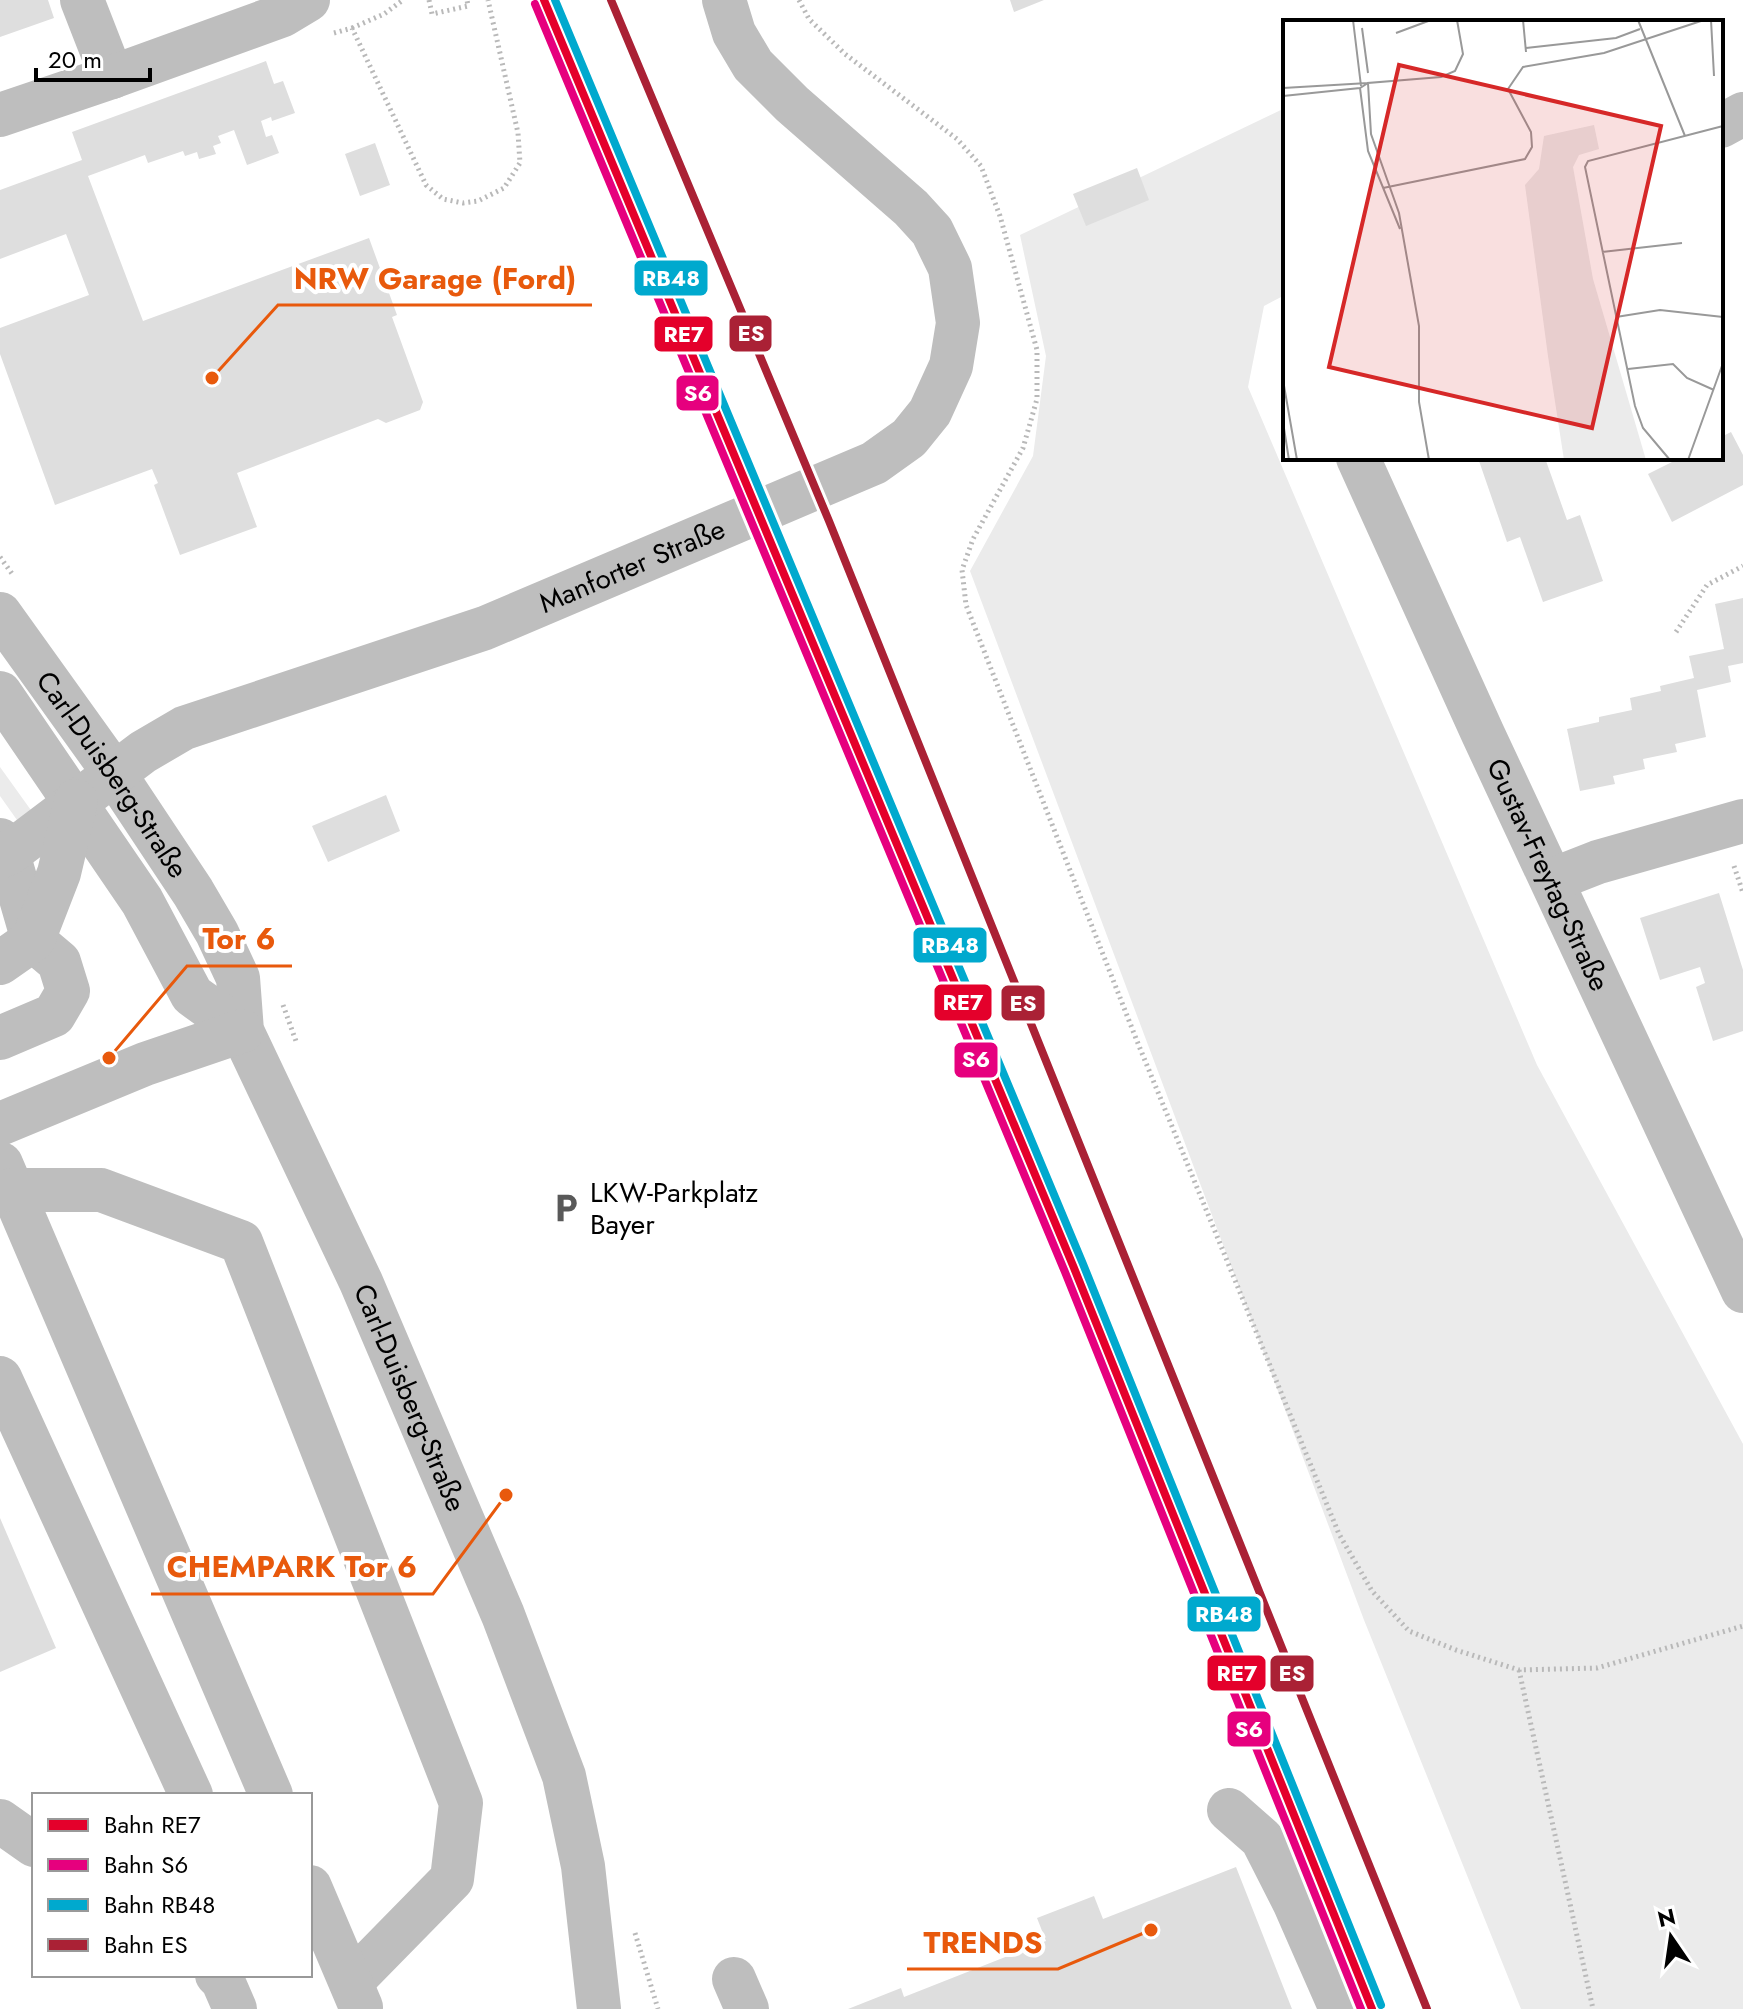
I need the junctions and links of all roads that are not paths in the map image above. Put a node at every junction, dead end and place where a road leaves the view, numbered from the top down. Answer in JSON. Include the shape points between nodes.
{"nodes":[{"id":1,"x":82,"y":0,"type":"edge"},
{"id":2,"x":724,"y":0,"type":"edge"},
{"id":3,"x":315,"y":18,"type":"edge"},
{"id":4,"x":112,"y":77,"type":"junction"},
{"id":5,"x":1743,"y":114,"type":"edge"},
{"id":6,"x":0,"y":115,"type":"edge"},
{"id":7,"x":1723,"y":125,"type":"edge"},
{"id":8,"x":1359,"y":460,"type":"edge"},
{"id":9,"x":0,"y":614,"type":"edge"},
{"id":10,"x":0,"y":693,"type":"edge"},
{"id":11,"x":114,"y":773,"type":"junction"},
{"id":12,"x":76,"y":801,"type":"junction"},
{"id":13,"x":1743,"y":821,"type":"edge"},
{"id":14,"x":3,"y":850,"type":"edge"},
{"id":15,"x":1552,"y":880,"type":"junction"},
{"id":16,"x":16,"y":952,"type":"edge"},
{"id":17,"x":242,"y":1031,"type":"junction"},
{"id":18,"x":0,"y":1038,"type":"edge"},
{"id":19,"x":0,"y":1124,"type":"edge"},
{"id":20,"x":6,"y":1176,"type":"edge"},
{"id":21,"x":1740,"y":1278,"type":"edge"},
{"id":22,"x":0,"y":1378,"type":"edge"},
{"id":23,"x":190,"y":1793,"type":"edge"},
{"id":24,"x":270,"y":1793,"type":"edge"},
{"id":25,"x":1229,"y":1810,"type":"dead end"},
{"id":26,"x":0,"y":1821,"type":"edge"},
{"id":27,"x":32,"y":1844,"type":"edge"},
{"id":28,"x":312,"y":1892,"type":"edge"},
{"id":29,"x":356,"y":1995,"type":"edge"},
{"id":30,"x":599,"y":2009,"type":"edge"},
{"id":31,"x":1341,"y":2009,"type":"edge"}],
"edges":[{"from":1,"to":4,"type":"street"},
{"from":2,"to":11,"type":"street","name":"Manforter Straße","via":[[734,33],[753,65],[932,231],[950,268],[958,323],[951,366],[930,412],[909,438],[874,463],[485,628],[184,728]]},
{"from":3,"to":4,"type":"street","via":[[283,15]]},
{"from":4,"to":6,"type":"street"},
{"from":5,"to":7,"type":"street"},
{"from":8,"to":15,"type":"street","name":"Gustav-Freytag-Straße"},
{"from":9,"to":11,"type":"street","name":"Carl-Duisberg-Straße"},
{"from":10,"to":12,"type":"street","name":"Carl-Duisberg-Straße"},
{"from":11,"to":12,"type":"street","name":"Manforter Straße"},
{"from":11,"to":17,"type":"street","name":"Carl-Duisberg-Straße","via":[[217,933],[238,978]]},
{"from":12,"to":14,"type":"street","name":"Manforter Straße"},
{"from":12,"to":16,"type":"street","via":[[59,873]]},
{"from":12,"to":17,"type":"street","name":"Carl-Duisberg-Straße","via":[[142,901],[192,995]]},
{"from":13,"to":15,"type":"street"},
{"from":14,"to":16,"type":"street"},
{"from":15,"to":21,"type":"street","name":"Gustav-Freytag-Straße"},
{"from":16,"to":18,"type":"street","via":[[59,962],[68,991],[54,1015]]},
{"from":17,"to":19,"type":"street"},
{"from":17,"to":30,"type":"street","name":"Carl-Duisberg-Straße","via":[[361,1282],[539,1705],[564,1776],[578,1841]]},
{"from":20,"to":24,"type":"street"},
{"from":20,"to":29,"type":"street","via":[[101,1190],[241,1242],[461,1803],[452,1879]]},
{"from":22,"to":23,"type":"street"},
{"from":25,"to":31,"type":"street","via":[[1262,1839]]},
{"from":26,"to":27,"type":"street"},
{"from":28,"to":29,"type":"street"}]}
